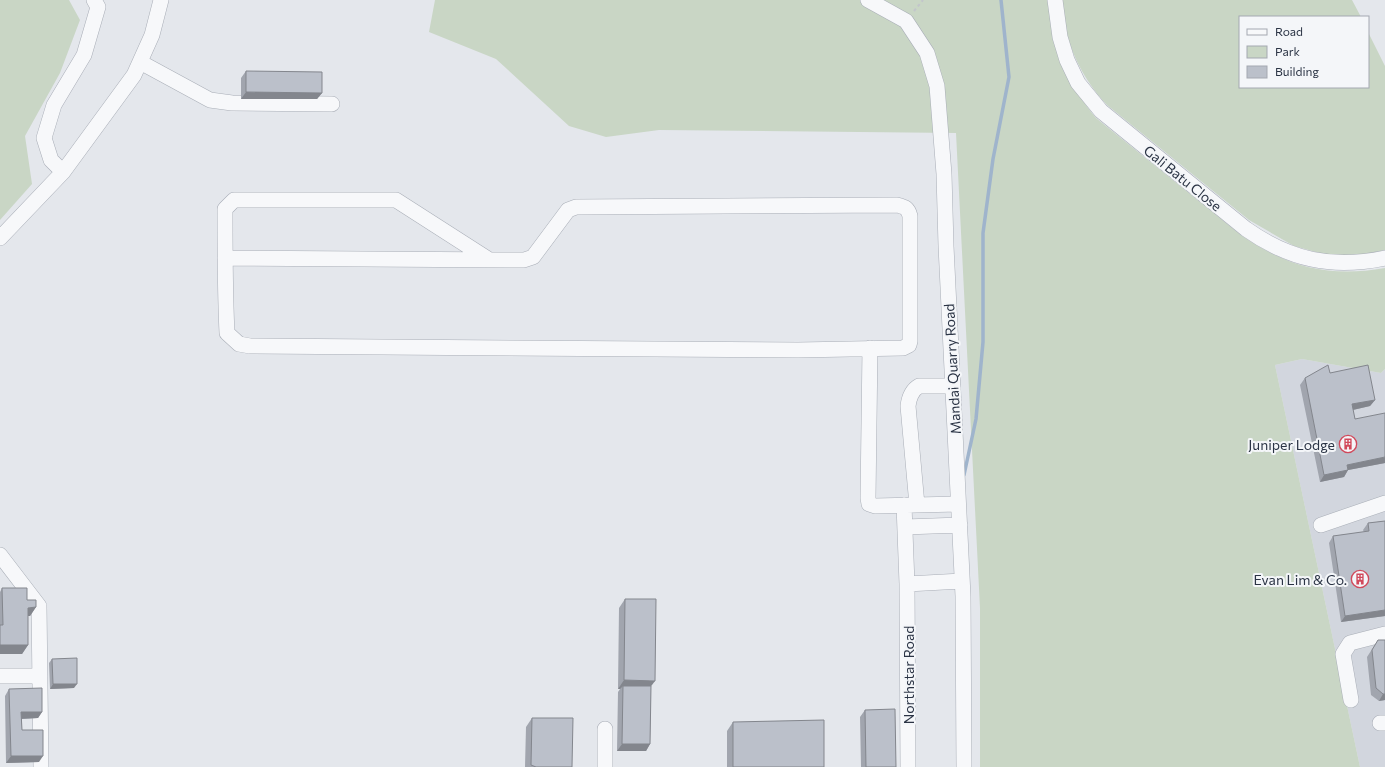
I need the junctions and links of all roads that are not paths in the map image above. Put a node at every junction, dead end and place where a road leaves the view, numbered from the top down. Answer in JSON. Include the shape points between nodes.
{"nodes":[{"id":1,"x":94,"y":0,"type":"edge"},
{"id":2,"x":161,"y":0,"type":"edge"},
{"id":3,"x":868,"y":0,"type":"edge"},
{"id":4,"x":1055,"y":0,"type":"edge"},
{"id":5,"x":140,"y":62,"type":"junction"},
{"id":6,"x":332,"y":104,"type":"dead end"},
{"id":7,"x":63,"y":172,"type":"junction"},
{"id":8,"x":0,"y":238,"type":"edge"},
{"id":9,"x":225,"y":258,"type":"junction"},
{"id":10,"x":1385,"y":258,"type":"edge"},
{"id":11,"x":488,"y":259,"type":"junction"},
{"id":12,"x":870,"y":348,"type":"junction"},
{"id":13,"x":953,"y":386,"type":"junction"},
{"id":14,"x":1385,"y":502,"type":"edge"},
{"id":15,"x":958,"y":504,"type":"junction"},
{"id":16,"x":910,"y":505,"type":"junction"},
{"id":17,"x":960,"y":525,"type":"junction"},
{"id":18,"x":1321,"y":525,"type":"dead end"},
{"id":19,"x":905,"y":527,"type":"junction"},
{"id":20,"x":0,"y":555,"type":"edge"},
{"id":21,"x":962,"y":581,"type":"junction"},
{"id":22,"x":907,"y":584,"type":"junction"},
{"id":23,"x":1385,"y":634,"type":"edge"},
{"id":24,"x":0,"y":676,"type":"edge"},
{"id":25,"x":40,"y":676,"type":"junction"},
{"id":26,"x":1351,"y":700,"type":"dead end"},
{"id":27,"x":605,"y":729,"type":"dead end"},
{"id":28,"x":41,"y":767,"type":"edge"},
{"id":29,"x":605,"y":767,"type":"edge"},
{"id":30,"x":908,"y":767,"type":"edge"},
{"id":31,"x":964,"y":767,"type":"edge"}],
"edges":[{"from":1,"to":7,"type":"street","via":[[98,7],[84,55],[54,105],[44,138],[51,160]]},
{"from":2,"to":5,"type":"street","via":[[152,35]]},
{"from":3,"to":13,"type":"street","name":"Mandai Quarry Road","via":[[906,21],[927,54],[936,86],[944,174]]},
{"from":4,"to":10,"type":"street","name":"Gali Batu Close","via":[[1060,37],[1078,83],[1101,110],[1246,229],[1290,254],[1324,262],[1362,263]]},
{"from":5,"to":6,"type":"street","via":[[210,100],[232,103]]},
{"from":5,"to":7,"type":"street","via":[[134,75]]},
{"from":7,"to":8,"type":"street"},
{"from":9,"to":11,"type":"street"},
{"from":9,"to":11,"type":"street","via":[[225,209],[240,198],[396,200]]},
{"from":9,"to":12,"type":"street","via":[[227,333],[239,344],[250,346],[798,350]]},
{"from":11,"to":12,"type":"street","via":[[524,260],[533,257],[568,210],[576,207],[897,205],[905,207],[910,216],[910,341],[909,345],[903,348]]},
{"from":12,"to":16,"type":"street","via":[[869,504]]},
{"from":13,"to":15,"type":"street","name":"Mandai Quarry Road"},
{"from":13,"to":16,"type":"street","name":"Northstar Road","via":[[919,386],[909,399]]},
{"from":14,"to":18,"type":"street"},
{"from":15,"to":16,"type":"street"},
{"from":15,"to":17,"type":"street","name":"Mandai Quarry Road"},
{"from":16,"to":19,"type":"street","name":"Northstar Road"},
{"from":17,"to":19,"type":"street"},
{"from":17,"to":21,"type":"street","name":"Mandai Quarry Road"},
{"from":19,"to":22,"type":"street","name":"Northstar Road"},
{"from":20,"to":25,"type":"street","via":[[39,606]]},
{"from":21,"to":22,"type":"street"},
{"from":21,"to":31,"type":"street","name":"Mandai Quarry Road"},
{"from":22,"to":30,"type":"street","name":"Northstar Road"},
{"from":23,"to":26,"type":"street","via":[[1350,643],[1345,648],[1343,654]]},
{"from":24,"to":25,"type":"street"},
{"from":25,"to":28,"type":"street"},
{"from":27,"to":29,"type":"street"}]}
